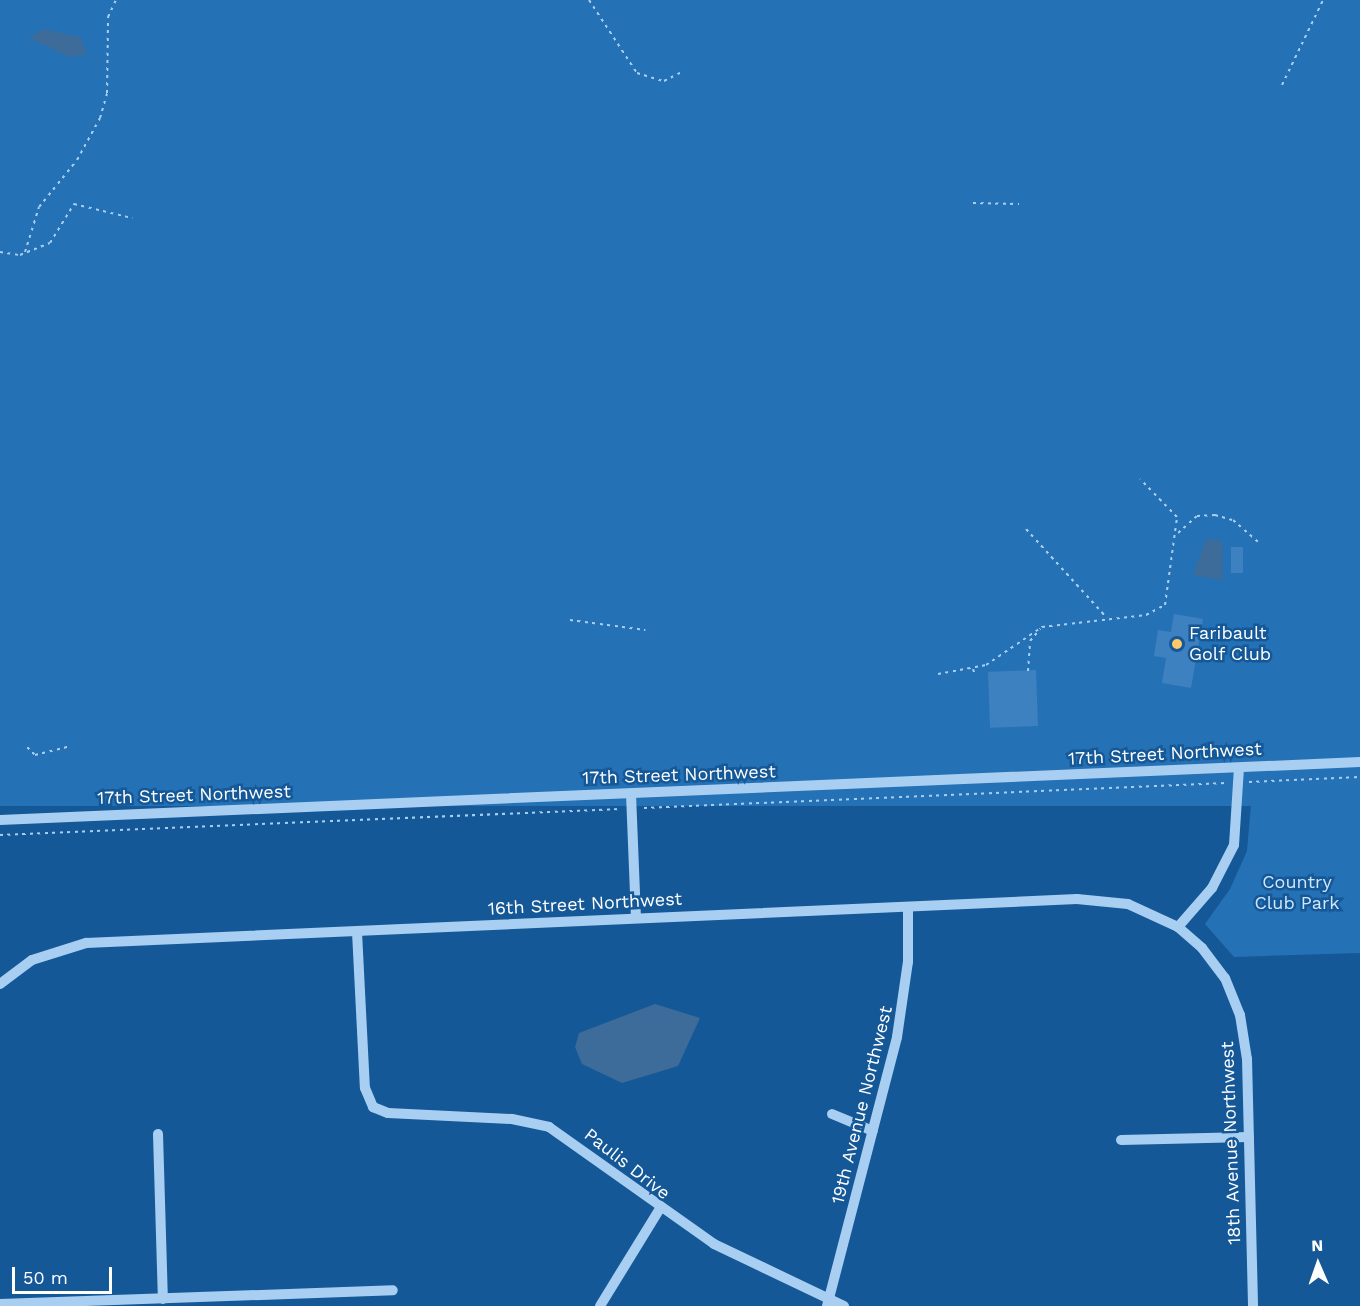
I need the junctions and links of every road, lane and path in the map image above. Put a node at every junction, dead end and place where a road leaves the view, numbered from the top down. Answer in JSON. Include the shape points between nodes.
{"nodes":[{"id":1,"x":116,"y":0,"type":"edge"},
{"id":2,"x":589,"y":0,"type":"edge"},
{"id":3,"x":1323,"y":0,"type":"edge"},
{"id":4,"x":680,"y":73,"type":"dead end"},
{"id":5,"x":1282,"y":86,"type":"dead end"},
{"id":6,"x":973,"y":203,"type":"dead end"},
{"id":7,"x":1019,"y":204,"type":"dead end"},
{"id":8,"x":132,"y":218,"type":"dead end"},
{"id":9,"x":0,"y":252,"type":"edge"},
{"id":10,"x":25,"y":252,"type":"junction"},
{"id":11,"x":1140,"y":479,"type":"dead end"},
{"id":12,"x":1026,"y":529,"type":"dead end"},
{"id":13,"x":1178,"y":534,"type":"junction"},
{"id":14,"x":1258,"y":542,"type":"dead end"},
{"id":15,"x":1107,"y":618,"type":"junction"},
{"id":16,"x":570,"y":620,"type":"dead end"},
{"id":17,"x":1042,"y":627,"type":"junction"},
{"id":18,"x":645,"y":630,"type":"dead end"},
{"id":19,"x":973,"y":669,"type":"junction"},
{"id":20,"x":1029,"y":671,"type":"dead end"},
{"id":21,"x":938,"y":674,"type":"dead end"},
{"id":22,"x":975,"y":675,"type":"dead end"},
{"id":23,"x":71,"y":746,"type":"dead end"},
{"id":24,"x":27,"y":747,"type":"dead end"},
{"id":25,"x":1360,"y":762,"type":"edge"},
{"id":26,"x":1239,"y":768,"type":"junction"},
{"id":27,"x":1360,"y":777,"type":"edge"},
{"id":28,"x":1240,"y":782,"type":"junction"},
{"id":29,"x":631,"y":794,"type":"junction"},
{"id":30,"x":632,"y":808,"type":"junction"},
{"id":31,"x":0,"y":820,"type":"edge"},
{"id":32,"x":0,"y":835,"type":"edge"},
{"id":33,"x":908,"y":908,"type":"junction"},
{"id":34,"x":636,"y":917,"type":"junction"},
{"id":35,"x":1178,"y":927,"type":"junction"},
{"id":36,"x":357,"y":932,"type":"junction"},
{"id":37,"x":0,"y":984,"type":"edge"},
{"id":38,"x":832,"y":1114,"type":"dead end"},
{"id":39,"x":873,"y":1131,"type":"junction"},
{"id":40,"x":158,"y":1134,"type":"dead end"},
{"id":41,"x":1249,"y":1137,"type":"junction"},
{"id":42,"x":1121,"y":1140,"type":"dead end"},
{"id":43,"x":659,"y":1210,"type":"junction"},
{"id":44,"x":393,"y":1290,"type":"dead end"},
{"id":45,"x":291,"y":1294,"type":"junction"},
{"id":46,"x":164,"y":1299,"type":"junction"},
{"id":47,"x":0,"y":1304,"type":"edge"},
{"id":48,"x":828,"y":1304,"type":"edge"},
{"id":49,"x":292,"y":1306,"type":"edge"},
{"id":50,"x":600,"y":1306,"type":"edge"},
{"id":51,"x":844,"y":1306,"type":"edge"},
{"id":52,"x":1253,"y":1306,"type":"edge"}],
"edges":[{"from":1,"to":10,"type":"path","via":[[108,17],[102,112],[77,160],[39,207]]},
{"from":2,"to":4,"type":"path","via":[[636,73],[655,81]]},
{"from":3,"to":5,"type":"path"},
{"from":6,"to":7,"type":"path"},
{"from":8,"to":10,"type":"path","via":[[74,204],[50,243]]},
{"from":9,"to":10,"type":"path"},
{"from":11,"to":13,"type":"path","via":[[1174,511]]},
{"from":12,"to":15,"type":"path"},
{"from":13,"to":14,"type":"path","via":[[1197,516],[1215,515],[1233,520]]},
{"from":13,"to":15,"type":"path","via":[[1165,605],[1146,615]]},
{"from":15,"to":17,"type":"path"},
{"from":16,"to":18,"type":"path"},
{"from":17,"to":19,"type":"path","via":[[996,661]]},
{"from":17,"to":20,"type":"path","via":[[1030,641]]},
{"from":19,"to":21,"type":"path"},
{"from":19,"to":22,"type":"path"},
{"from":23,"to":24,"type":"path","via":[[35,755]]},
{"from":25,"to":26,"type":"street","name":"17th Street Northwest"},
{"from":26,"to":28,"type":"street"},
{"from":26,"to":29,"type":"street","name":"17th Street Northwest"},
{"from":27,"to":28,"type":"path"},
{"from":28,"to":30,"type":"path"},
{"from":28,"to":35,"type":"street","via":[[1239,822],[1227,863]]},
{"from":29,"to":30,"type":"street"},
{"from":29,"to":31,"type":"street","name":"17th Street Northwest"},
{"from":30,"to":32,"type":"path"},
{"from":30,"to":34,"type":"street"},
{"from":33,"to":34,"type":"street","name":"16th Street Northwest"},
{"from":33,"to":35,"type":"street","name":"16th Street Northwest","via":[[1104,900],[1138,908]]},
{"from":33,"to":39,"type":"street","name":"19th Avenue Northwest","via":[[904,1004]]},
{"from":34,"to":36,"type":"street","name":"16th Street Northwest"},
{"from":35,"to":41,"type":"street","name":"18th Avenue Northwest","via":[[1215,962],[1235,999],[1245,1041]]},
{"from":36,"to":37,"type":"street","name":"16th Street Northwest","via":[[86,943],[32,960]]},
{"from":36,"to":43,"type":"street","name":"Paulis Drive","via":[[365,1088],[373,1107],[388,1113],[512,1119],[549,1127]]},
{"from":38,"to":39,"type":"street"},
{"from":39,"to":48,"type":"street","name":"19th Avenue Northwest"},
{"from":40,"to":46,"type":"street"},
{"from":41,"to":42,"type":"street"},
{"from":41,"to":52,"type":"street","name":"18th Avenue Northwest"},
{"from":43,"to":48,"type":"street","name":"Paulis Drive"},
{"from":43,"to":50,"type":"street"},
{"from":44,"to":45,"type":"street"},
{"from":45,"to":46,"type":"street"},
{"from":45,"to":49,"type":"street"},
{"from":46,"to":47,"type":"street"},
{"from":48,"to":51,"type":"street","name":"Paulis Drive"}]}
